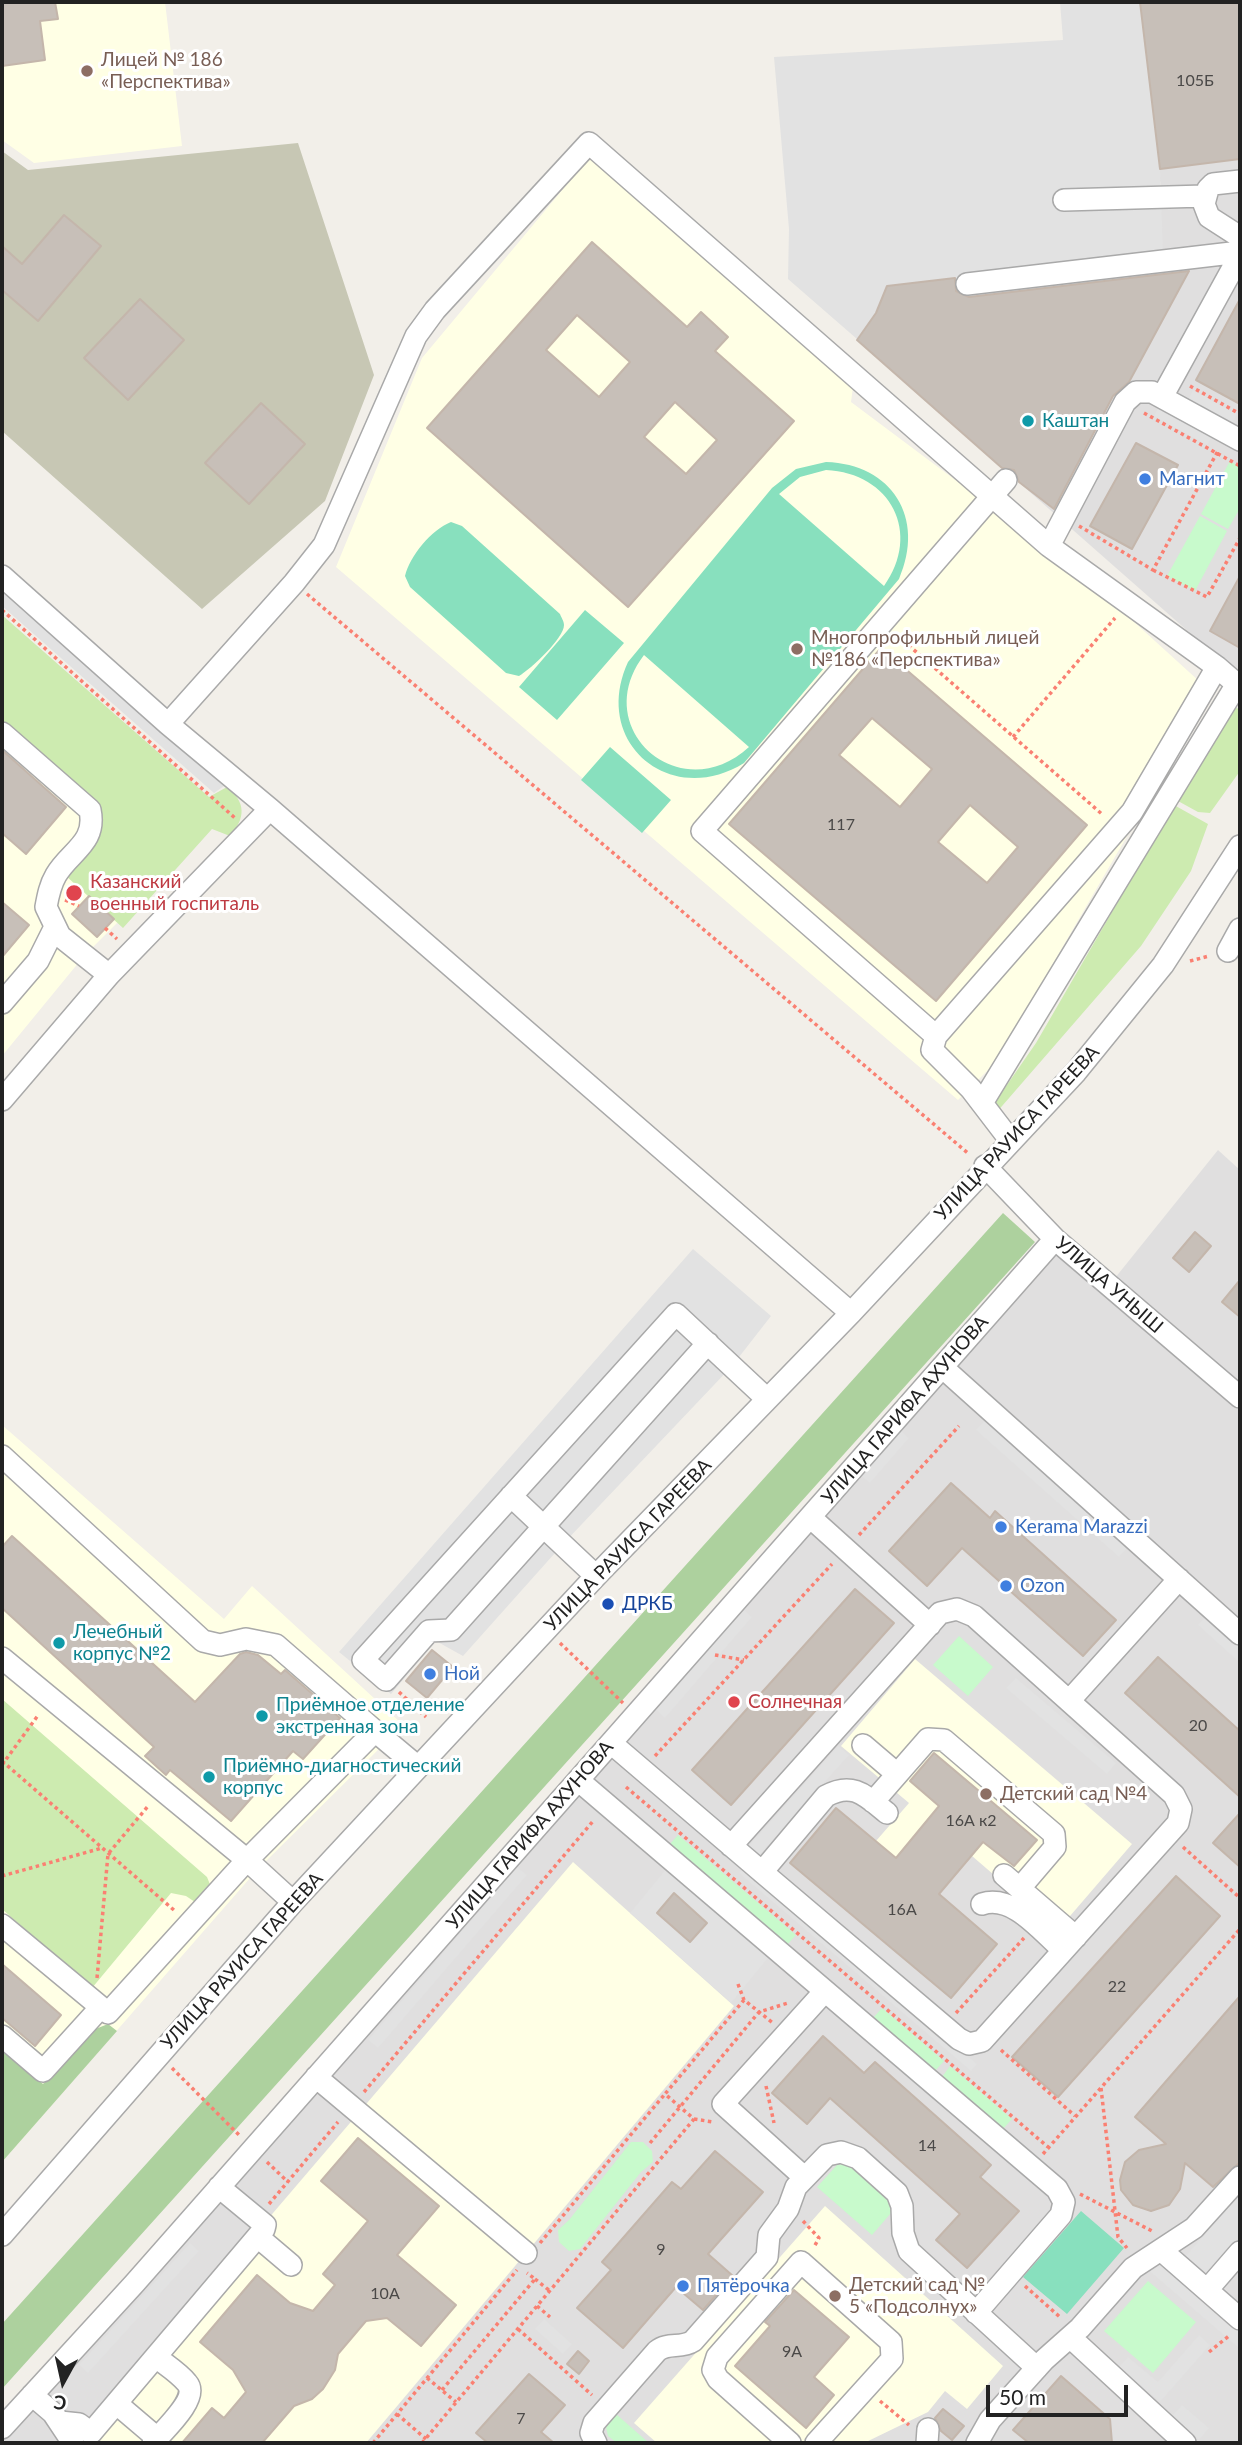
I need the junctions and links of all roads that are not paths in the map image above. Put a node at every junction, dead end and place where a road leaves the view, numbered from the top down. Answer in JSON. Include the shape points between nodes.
{"nodes":[{"id":1,"x":1240,"y":181,"type":"edge"},
{"id":2,"x":1205,"y":196,"type":"junction"},
{"id":3,"x":1064,"y":200,"type":"dead end"},
{"id":4,"x":1240,"y":237,"type":"edge"},
{"id":5,"x":1240,"y":254,"type":"edge"},
{"id":6,"x":967,"y":284,"type":"dead end"},
{"id":7,"x":1162,"y":397,"type":"junction"},
{"id":8,"x":1234,"y":437,"type":"edge"},
{"id":9,"x":999,"y":488,"type":"junction"},
{"id":10,"x":1049,"y":546,"type":"junction"},
{"id":11,"x":2,"y":576,"type":"edge"},
{"id":12,"x":1217,"y":667,"type":"junction"},
{"id":13,"x":1239,"y":686,"type":"edge"},
{"id":14,"x":168,"y":724,"type":"junction"},
{"id":15,"x":2,"y":733,"type":"edge"},
{"id":16,"x":270,"y":809,"type":"junction"},
{"id":17,"x":1240,"y":846,"type":"edge"},
{"id":18,"x":54,"y":929,"type":"junction"},
{"id":19,"x":1240,"y":929,"type":"edge"},
{"id":20,"x":1228,"y":951,"type":"dead end"},
{"id":21,"x":109,"y":975,"type":"junction"},
{"id":22,"x":2,"y":1003,"type":"edge"},
{"id":23,"x":936,"y":1036,"type":"junction"},
{"id":24,"x":2,"y":1100,"type":"edge"},
{"id":25,"x":982,"y":1103,"type":"junction"},
{"id":26,"x":1010,"y":1140,"type":"junction"},
{"id":27,"x":985,"y":1166,"type":"junction"},
{"id":28,"x":1055,"y":1239,"type":"junction"},
{"id":29,"x":851,"y":1313,"type":"junction"},
{"id":30,"x":708,"y":1343,"type":"junction"},
{"id":31,"x":942,"y":1367,"type":"junction"},
{"id":32,"x":1232,"y":1380,"type":"edge"},
{"id":33,"x":1240,"y":1397,"type":"edge"},
{"id":34,"x":767,"y":1399,"type":"junction"},
{"id":35,"x":2,"y":1456,"type":"edge"},
{"id":36,"x":511,"y":1496,"type":"junction"},
{"id":37,"x":810,"y":1517,"type":"junction"},
{"id":38,"x":543,"y":1525,"type":"junction"},
{"id":39,"x":596,"y":1576,"type":"junction"},
{"id":40,"x":1178,"y":1579,"type":"junction"},
{"id":41,"x":930,"y":1625,"type":"junction"},
{"id":42,"x":1240,"y":1634,"type":"edge"},
{"id":43,"x":2,"y":1658,"type":"edge"},
{"id":44,"x":1069,"y":1701,"type":"junction"},
{"id":45,"x":375,"y":1731,"type":"junction"},
{"id":46,"x":616,"y":1737,"type":"junction"},
{"id":47,"x":863,"y":1745,"type":"dead end"},
{"id":48,"x":418,"y":1767,"type":"junction"},
{"id":49,"x":897,"y":1774,"type":"junction"},
{"id":50,"x":578,"y":1780,"type":"junction"},
{"id":51,"x":732,"y":1846,"type":"junction"},
{"id":52,"x":247,"y":1860,"type":"junction"},
{"id":53,"x":762,"y":1872,"type":"junction"},
{"id":54,"x":293,"y":1902,"type":"junction"},
{"id":55,"x":982,"y":1904,"type":"dead end"},
{"id":56,"x":2,"y":1925,"type":"edge"},
{"id":57,"x":1069,"y":1943,"type":"junction"},
{"id":58,"x":825,"y":1991,"type":"junction"},
{"id":59,"x":98,"y":2004,"type":"junction"},
{"id":60,"x":2,"y":2036,"type":"edge"},
{"id":61,"x":316,"y":2077,"type":"junction"},
{"id":62,"x":804,"y":2177,"type":"junction"},
{"id":63,"x":1240,"y":2177,"type":"edge"},
{"id":64,"x":219,"y":2187,"type":"junction"},
{"id":65,"x":257,"y":2228,"type":"junction"},
{"id":66,"x":2,"y":2235,"type":"edge"},
{"id":67,"x":1168,"y":2246,"type":"junction"},
{"id":68,"x":1240,"y":2252,"type":"edge"},
{"id":69,"x":523,"y":2260,"type":"road end"},
{"id":70,"x":291,"y":2265,"type":"dead end"},
{"id":71,"x":1207,"y":2290,"type":"junction"},
{"id":72,"x":976,"y":2313,"type":"junction"},
{"id":73,"x":1240,"y":2319,"type":"edge"},
{"id":74,"x":1073,"y":2334,"type":"junction"},
{"id":75,"x":156,"y":2357,"type":"junction"},
{"id":76,"x":1037,"y":2368,"type":"junction"},
{"id":77,"x":32,"y":2395,"type":"junction"},
{"id":78,"x":117,"y":2404,"type":"junction"},
{"id":79,"x":2,"y":2428,"type":"edge"},
{"id":80,"x":89,"y":2440,"type":"edge"},
{"id":81,"x":155,"y":2441,"type":"edge"},
{"id":82,"x":596,"y":2443,"type":"edge"},
{"id":83,"x":790,"y":2443,"type":"edge"},
{"id":84,"x":816,"y":2443,"type":"edge"},
{"id":85,"x":977,"y":2443,"type":"edge"},
{"id":86,"x":1185,"y":2443,"type":"edge"}],
"edges":[{"from":1,"to":2,"type":"street","via":[[1213,184]]},
{"from":2,"to":3,"type":"street"},
{"from":2,"to":4,"type":"street","via":[[1209,217]]},
{"from":5,"to":6,"type":"street"},
{"from":5,"to":7,"type":"street"},
{"from":7,"to":8,"type":"street"},
{"from":7,"to":10,"type":"street","via":[[1143,391],[1125,402]]},
{"from":9,"to":10,"type":"street"},
{"from":9,"to":14,"type":"street","via":[[589,143],[416,336],[324,545]]},
{"from":9,"to":23,"type":"street","via":[[702,831]]},
{"from":10,"to":12,"type":"street"},
{"from":11,"to":14,"type":"street"},
{"from":12,"to":13,"type":"street"},
{"from":12,"to":23,"type":"street","via":[[1132,812]]},
{"from":13,"to":25,"type":"street"},
{"from":14,"to":16,"type":"street"},
{"from":15,"to":18,"type":"street","via":[[90,810],[88,839],[55,876],[48,894],[46,907]]},
{"from":16,"to":21,"type":"street"},
{"from":16,"to":29,"type":"street"},
{"from":17,"to":26,"type":"street","name":"УЛИЦА РАУИСА ГАРЕЕВА","via":[[1163,965],[1076,1072]]},
{"from":18,"to":21,"type":"street"},
{"from":18,"to":22,"type":"street","via":[[38,961]]},
{"from":19,"to":20,"type":"street"},
{"from":21,"to":24,"type":"street"},
{"from":23,"to":25,"type":"street","via":[[932,1050]]},
{"from":25,"to":26,"type":"street"},
{"from":26,"to":27,"type":"street","name":"УЛИЦА РАУИСА ГАРЕЕВА"},
{"from":27,"to":28,"type":"street","name":"УЛИЦА УНЫШ"},
{"from":27,"to":29,"type":"street","name":"УЛИЦА РАУИСА ГАРЕЕВА"},
{"from":28,"to":31,"type":"street","name":"УЛИЦА ГАРИФА АХУНОВА"},
{"from":28,"to":32,"type":"street","name":"УЛИЦА УНЫШ"},
{"from":29,"to":34,"type":"street","name":"УЛИЦА РАУИСА ГАРЕЕВА"},
{"from":30,"to":34,"type":"street"},
{"from":30,"to":36,"type":"street","via":[[676,1314]]},
{"from":30,"to":38,"type":"street"},
{"from":31,"to":37,"type":"street","name":"УЛИЦА ГАРИФА АХУНОВА"},
{"from":31,"to":40,"type":"street"},
{"from":32,"to":33,"type":"street","name":"УЛИЦА УНЫШ"},
{"from":34,"to":39,"type":"street","name":"УЛИЦА РАУИСА ГАРЕЕВА"},
{"from":35,"to":45,"type":"street","via":[[203,1641],[220,1645],[246,1639],[276,1645]]},
{"from":36,"to":38,"type":"street"},
{"from":36,"to":38,"type":"street","via":[[363,1660],[386,1680],[429,1631],[451,1630]]},
{"from":37,"to":41,"type":"street"},
{"from":37,"to":46,"type":"street","name":"УЛИЦА ГАРИФА АХУНОВА"},
{"from":38,"to":39,"type":"street"},
{"from":39,"to":48,"type":"street","name":"УЛИЦА РАУИСА ГАРЕЕВА"},
{"from":40,"to":42,"type":"street"},
{"from":40,"to":44,"type":"street"},
{"from":41,"to":44,"type":"street","via":[[940,1613],[965,1611]]},
{"from":41,"to":51,"type":"street"},
{"from":43,"to":52,"type":"street"},
{"from":44,"to":57,"type":"street","via":[[1179,1802],[1181,1816]]},
{"from":45,"to":48,"type":"street"},
{"from":45,"to":52,"type":"street"},
{"from":46,"to":50,"type":"street","name":"УЛИЦА ГАРИФА АХУНОВА"},
{"from":46,"to":51,"type":"street","via":[[642,1770]]},
{"from":47,"to":49,"type":"street"},
{"from":48,"to":54,"type":"street","name":"УЛИЦА РАУИСА ГАРЕЕВА"},
{"from":49,"to":53,"type":"street","via":[[880,1808],[853,1789],[826,1796]]},
{"from":49,"to":57,"type":"street","via":[[928,1739],[940,1738],[1054,1834],[1055,1847],[1012,1882]]},
{"from":50,"to":58,"type":"street"},
{"from":50,"to":61,"type":"street","name":"УЛИЦА ГАРИФА АХУНОВА"},
{"from":51,"to":53,"type":"street"},
{"from":52,"to":54,"type":"street"},
{"from":52,"to":59,"type":"street","via":[[108,2013]]},
{"from":53,"to":57,"type":"street","via":[[964,2042],[978,2043],[986,2036]]},
{"from":54,"to":66,"type":"street","name":"УЛИЦА РАУИСА ГАРЕЕВА"},
{"from":55,"to":57,"type":"street","via":[[1005,1902],[1035,1926]]},
{"from":56,"to":59,"type":"street"},
{"from":58,"to":62,"type":"street","via":[[723,2104]]},
{"from":58,"to":72,"type":"street","via":[[1062,2196],[1064,2208]]},
{"from":59,"to":60,"type":"street","via":[[43,2071]]},
{"from":61,"to":64,"type":"street","name":"УЛИЦА ГАРИФА АХУНОВА"},
{"from":61,"to":69,"type":"street"},
{"from":62,"to":72,"type":"street","via":[[827,2155],[841,2152],[858,2158],[897,2193],[909,2251]]},
{"from":62,"to":82,"type":"street","via":[[786,2213],[770,2231],[766,2257],[693,2342],[661,2347],[592,2428]]},
{"from":63,"to":67,"type":"street","via":[[1202,2220]]},
{"from":64,"to":65,"type":"street"},
{"from":64,"to":77,"type":"street","name":"УЛИЦА ГАРИФА АХУНОВА"},
{"from":65,"to":70,"type":"street"},
{"from":65,"to":75,"type":"street"},
{"from":67,"to":71,"type":"street"},
{"from":67,"to":74,"type":"street","via":[[1142,2261]]},
{"from":68,"to":71,"type":"street"},
{"from":71,"to":73,"type":"street"},
{"from":72,"to":76,"type":"street"},
{"from":74,"to":76,"type":"street"},
{"from":74,"to":86,"type":"street"},
{"from":75,"to":78,"type":"street"},
{"from":75,"to":81,"type":"street","via":[[188,2384],[191,2392],[188,2402]]},
{"from":76,"to":85,"type":"street","via":[[990,2420]]},
{"from":77,"to":79,"type":"street","name":"УЛИЦА ГАРИФА АХУНОВА"},
{"from":77,"to":80,"type":"street","via":[[60,2422],[79,2424]]},
{"from":78,"to":80,"type":"street"},
{"from":78,"to":81,"type":"street"},
{"from":83,"to":84,"type":"street","via":[[718,2379],[713,2365],[801,2262],[893,2346],[892,2358]]}]}
